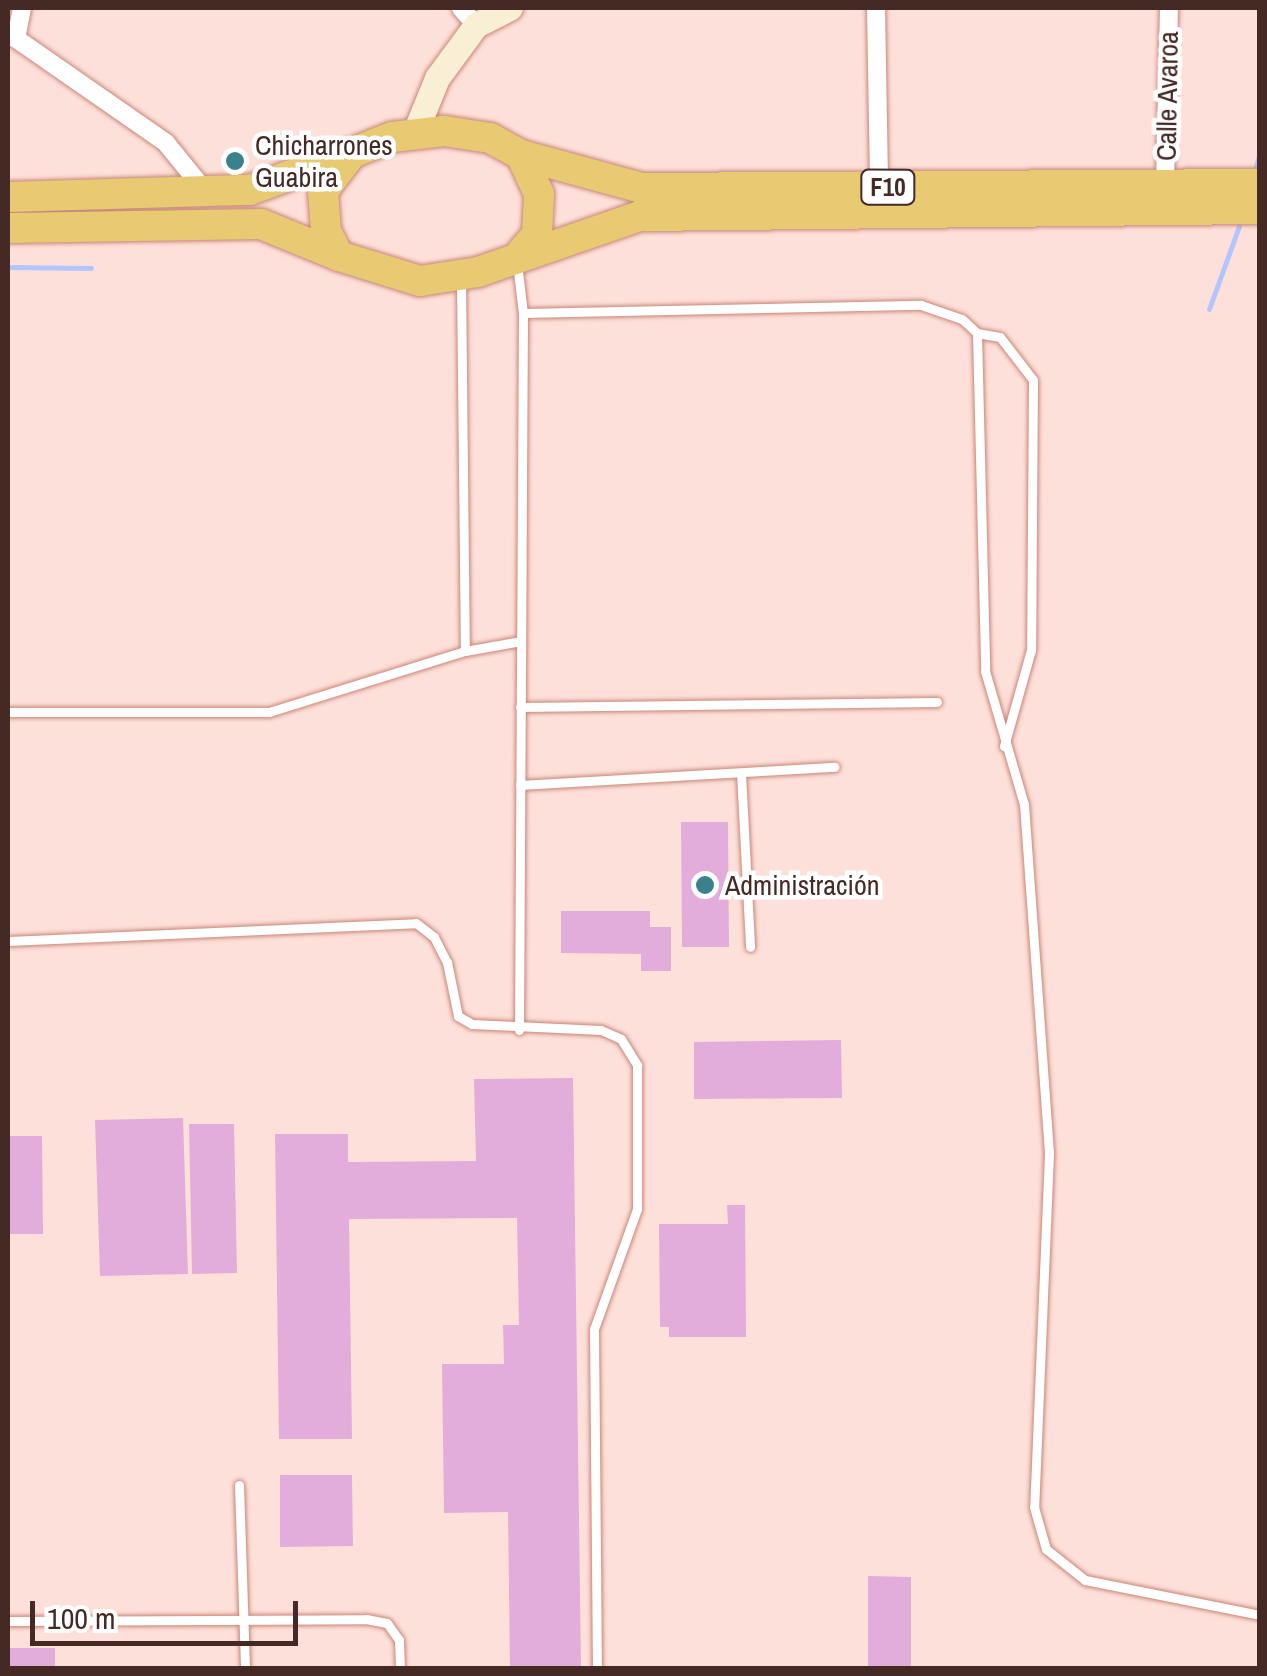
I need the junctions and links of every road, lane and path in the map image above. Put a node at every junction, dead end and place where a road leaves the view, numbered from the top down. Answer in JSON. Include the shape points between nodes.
{"nodes":[{"id":1,"x":22,"y":8,"type":"edge"},
{"id":2,"x":510,"y":8,"type":"edge"},
{"id":3,"x":876,"y":8,"type":"edge"},
{"id":4,"x":1169,"y":8,"type":"edge"},
{"id":5,"x":468,"y":16,"type":"edge"},
{"id":6,"x":12,"y":36,"type":"edge"},
{"id":7,"x":416,"y":132,"type":"junction"},
{"id":8,"x":352,"y":153,"type":"junction"},
{"id":9,"x":521,"y":154,"type":"junction"},
{"id":10,"x":1165,"y":184,"type":"junction"},
{"id":11,"x":1260,"y":184,"type":"edge"},
{"id":12,"x":879,"y":187,"type":"junction"},
{"id":13,"x":206,"y":192,"type":"junction"},
{"id":14,"x":8,"y":197,"type":"edge"},
{"id":15,"x":1260,"y":209,"type":"edge"},
{"id":16,"x":8,"y":228,"type":"edge"},
{"id":17,"x":519,"y":254,"type":"junction"},
{"id":18,"x":339,"y":256,"type":"junction"},
{"id":19,"x":461,"y":276,"type":"junction"},
{"id":20,"x":523,"y":313,"type":"junction"},
{"id":21,"x":978,"y":333,"type":"junction"},
{"id":22,"x":521,"y":641,"type":"junction"},
{"id":23,"x":465,"y":651,"type":"junction"},
{"id":24,"x":937,"y":702,"type":"dead end"},
{"id":25,"x":520,"y":707,"type":"junction"},
{"id":26,"x":8,"y":712,"type":"edge"},
{"id":27,"x":1003,"y":748,"type":"junction"},
{"id":28,"x":834,"y":767,"type":"dead end"},
{"id":29,"x":742,"y":772,"type":"junction"},
{"id":30,"x":520,"y":786,"type":"junction"},
{"id":31,"x":8,"y":941,"type":"edge"},
{"id":32,"x":750,"y":947,"type":"dead end"},
{"id":33,"x":519,"y":1030,"type":"junction"},
{"id":34,"x":239,"y":1485,"type":"dead end"},
{"id":35,"x":1260,"y":1615,"type":"edge"},
{"id":36,"x":8,"y":1622,"type":"edge"},
{"id":37,"x":244,"y":1624,"type":"junction"},
{"id":38,"x":245,"y":1668,"type":"edge"},
{"id":39,"x":400,"y":1668,"type":"edge"},
{"id":40,"x":597,"y":1668,"type":"edge"}],
"edges":[{"from":1,"to":6,"type":"street"},
{"from":2,"to":5,"type":"street"},
{"from":3,"to":12,"type":"street"},
{"from":4,"to":10,"type":"street","name":"Calle Avaroa"},
{"from":5,"to":7,"type":"street"},
{"from":6,"to":13,"type":"street","via":[[166,144]]},
{"from":7,"to":8,"type":"highway","number":"F10"},
{"from":7,"to":9,"type":"highway","number":"F10","via":[[468,132]]},
{"from":8,"to":13,"type":"highway","number":"F10","via":[[250,190]]},
{"from":8,"to":18,"type":"highway","via":[[324,191],[326,231]]},
{"from":9,"to":12,"type":"highway","number":"F10","via":[[642,188]]},
{"from":9,"to":17,"type":"highway","via":[[539,194],[540,217],[537,234]]},
{"from":10,"to":11,"type":"highway","number":"F10"},
{"from":10,"to":12,"type":"highway","number":"F10"},
{"from":13,"to":14,"type":"highway","number":"F10"},
{"from":15,"to":17,"type":"highway","number":"F10","via":[[640,216]]},
{"from":16,"to":18,"type":"highway","number":"F10","via":[[261,224]]},
{"from":17,"to":19,"type":"highway","number":"F10"},
{"from":17,"to":20,"type":"lane"},
{"from":18,"to":19,"type":"highway","number":"F10","via":[[420,281]]},
{"from":19,"to":23,"type":"lane"},
{"from":20,"to":21,"type":"lane","via":[[921,305],[962,319]]},
{"from":20,"to":22,"type":"lane"},
{"from":21,"to":27,"type":"lane","via":[[985,671]]},
{"from":21,"to":27,"type":"lane","via":[[1000,337],[1033,380],[1031,650]]},
{"from":22,"to":23,"type":"lane"},
{"from":22,"to":25,"type":"lane"},
{"from":23,"to":26,"type":"lane","via":[[269,712]]},
{"from":24,"to":25,"type":"lane"},
{"from":25,"to":30,"type":"lane"},
{"from":27,"to":35,"type":"lane","via":[[1024,804],[1049,1154],[1034,1507],[1046,1549],[1085,1580]]},
{"from":28,"to":29,"type":"lane"},
{"from":29,"to":30,"type":"lane"},
{"from":29,"to":32,"type":"lane"},
{"from":30,"to":33,"type":"lane"},
{"from":31,"to":33,"type":"lane","via":[[416,924],[434,938],[447,962],[458,1016]]},
{"from":33,"to":40,"type":"lane","via":[[601,1030],[621,1039],[637,1065],[636,1209],[594,1329]]},
{"from":34,"to":37,"type":"lane"},
{"from":36,"to":37,"type":"lane"},
{"from":37,"to":38,"type":"lane"},
{"from":37,"to":39,"type":"lane","via":[[328,1617],[387,1624],[399,1640]]}]}
